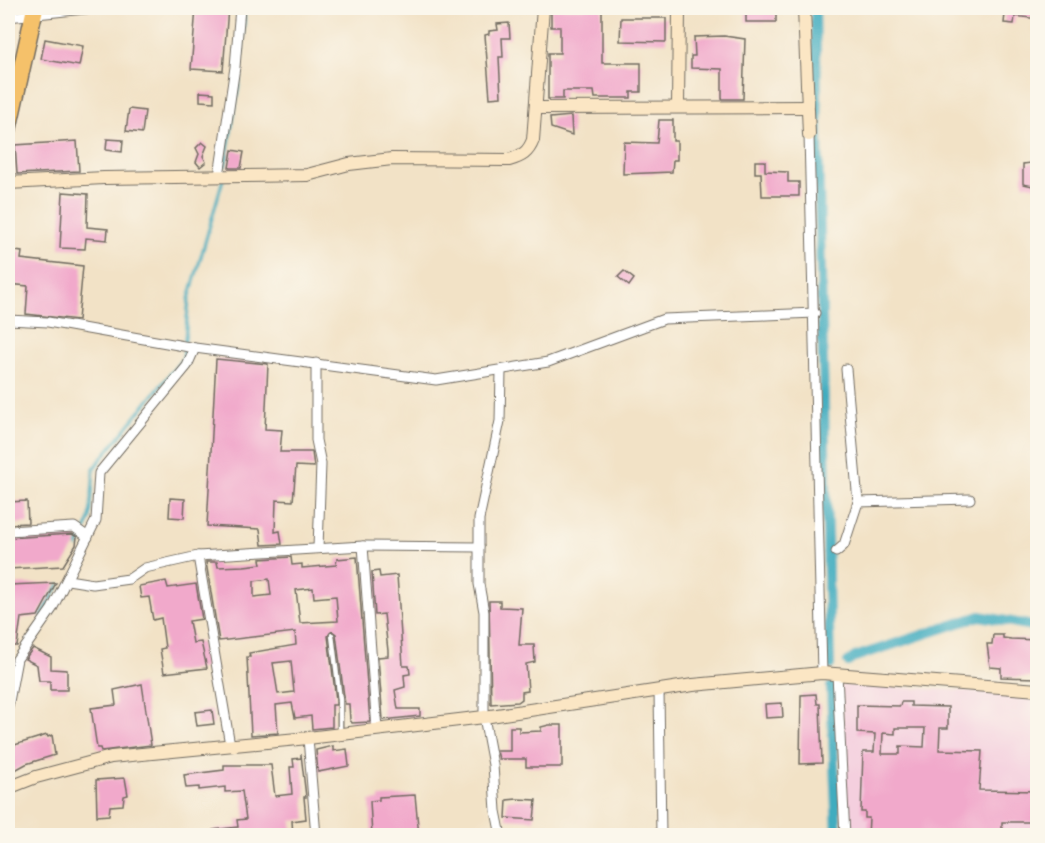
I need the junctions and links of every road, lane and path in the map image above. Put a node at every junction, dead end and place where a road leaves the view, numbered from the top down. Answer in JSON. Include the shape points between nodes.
{"nodes":[{"id":1,"x":94,"y":8,"type":"edge"},
{"id":2,"x":240,"y":8,"type":"edge"},
{"id":3,"x":543,"y":8,"type":"edge"},
{"id":4,"x":679,"y":8,"type":"edge"},
{"id":5,"x":804,"y":8,"type":"edge"},
{"id":6,"x":34,"y":11,"type":"edge"},
{"id":7,"x":8,"y":16,"type":"edge"},
{"id":8,"x":678,"y":106,"type":"junction"},
{"id":9,"x":807,"y":107,"type":"junction"},
{"id":10,"x":537,"y":108,"type":"junction"},
{"id":11,"x":8,"y":130,"type":"edge"},
{"id":12,"x":808,"y":135,"type":"joint"},
{"id":13,"x":219,"y":176,"type":"junction"},
{"id":14,"x":8,"y":183,"type":"edge"},
{"id":15,"x":815,"y":313,"type":"junction"},
{"id":16,"x":8,"y":320,"type":"edge"},
{"id":17,"x":195,"y":348,"type":"junction"},
{"id":18,"x":316,"y":363,"type":"junction"},
{"id":19,"x":846,"y":369,"type":"dead end"},
{"id":20,"x":501,"y":371,"type":"junction"},
{"id":21,"x":970,"y":499,"type":"dead end"},
{"id":22,"x":858,"y":502,"type":"junction"},
{"id":23,"x":8,"y":531,"type":"edge"},
{"id":24,"x":88,"y":537,"type":"junction"},
{"id":25,"x":363,"y":546,"type":"junction"},
{"id":26,"x":479,"y":547,"type":"junction"},
{"id":27,"x":318,"y":549,"type":"junction"},
{"id":28,"x":836,"y":552,"type":"dead end"},
{"id":29,"x":198,"y":556,"type":"junction"},
{"id":30,"x":68,"y":580,"type":"junction"},
{"id":31,"x":332,"y":634,"type":"dead end"},
{"id":32,"x":822,"y":673,"type":"junction"},
{"id":33,"x":837,"y":674,"type":"junction"},
{"id":34,"x":659,"y":690,"type":"junction"},
{"id":35,"x":1038,"y":690,"type":"edge"},
{"id":36,"x":8,"y":707,"type":"edge"},
{"id":37,"x":484,"y":717,"type":"junction"},
{"id":38,"x":377,"y":729,"type":"junction"},
{"id":39,"x":340,"y":733,"type":"junction"},
{"id":40,"x":308,"y":738,"type":"junction"},
{"id":41,"x":230,"y":745,"type":"junction"},
{"id":42,"x":8,"y":788,"type":"edge"},
{"id":43,"x":316,"y":836,"type":"edge"},
{"id":44,"x":501,"y":836,"type":"edge"},
{"id":45,"x":661,"y":836,"type":"edge"},
{"id":46,"x":845,"y":836,"type":"edge"}],
"edges":[{"from":1,"to":6,"type":"street"},
{"from":2,"to":13,"type":"street"},
{"from":3,"to":10,"type":"street"},
{"from":4,"to":8,"type":"street"},
{"from":5,"to":9,"type":"street"},
{"from":6,"to":7,"type":"street"},
{"from":6,"to":11,"type":"highway"},
{"from":8,"to":9,"type":"street"},
{"from":8,"to":10,"type":"street"},
{"from":9,"to":12,"type":"street"},
{"from":10,"to":13,"type":"street","via":[[529,150],[522,157],[509,160],[392,159],[349,164],[307,175]]},
{"from":12,"to":15,"type":"street"},
{"from":13,"to":14,"type":"street"},
{"from":15,"to":20,"type":"street","via":[[664,319],[548,362]]},
{"from":15,"to":32,"type":"street"},
{"from":16,"to":17,"type":"street","via":[[48,322]]},
{"from":17,"to":18,"type":"street"},
{"from":17,"to":24,"type":"street","via":[[187,366],[99,473],[96,520]]},
{"from":18,"to":20,"type":"street","via":[[435,380]]},
{"from":18,"to":27,"type":"street","via":[[316,440],[321,464]]},
{"from":19,"to":22,"type":"street"},
{"from":20,"to":26,"type":"street","via":[[500,421],[483,493]]},
{"from":21,"to":22,"type":"street"},
{"from":22,"to":28,"type":"street","via":[[844,545]]},
{"from":23,"to":24,"type":"street","via":[[74,527]]},
{"from":24,"to":30,"type":"street"},
{"from":25,"to":26,"type":"street"},
{"from":25,"to":27,"type":"street"},
{"from":25,"to":38,"type":"street"},
{"from":26,"to":37,"type":"street","via":[[484,612]]},
{"from":27,"to":29,"type":"street"},
{"from":29,"to":30,"type":"street","via":[[145,568],[129,579],[93,584]]},
{"from":29,"to":41,"type":"street"},
{"from":30,"to":36,"type":"street","via":[[17,659]]},
{"from":31,"to":39,"type":"lane"},
{"from":32,"to":33,"type":"street"},
{"from":32,"to":34,"type":"street"},
{"from":33,"to":35,"type":"street"},
{"from":33,"to":46,"type":"street"},
{"from":34,"to":37,"type":"street"},
{"from":34,"to":45,"type":"street"},
{"from":37,"to":38,"type":"street"},
{"from":37,"to":44,"type":"street"},
{"from":38,"to":39,"type":"street"},
{"from":39,"to":40,"type":"street"},
{"from":40,"to":41,"type":"street"},
{"from":40,"to":43,"type":"street"},
{"from":41,"to":42,"type":"street","via":[[111,757]]}]}
